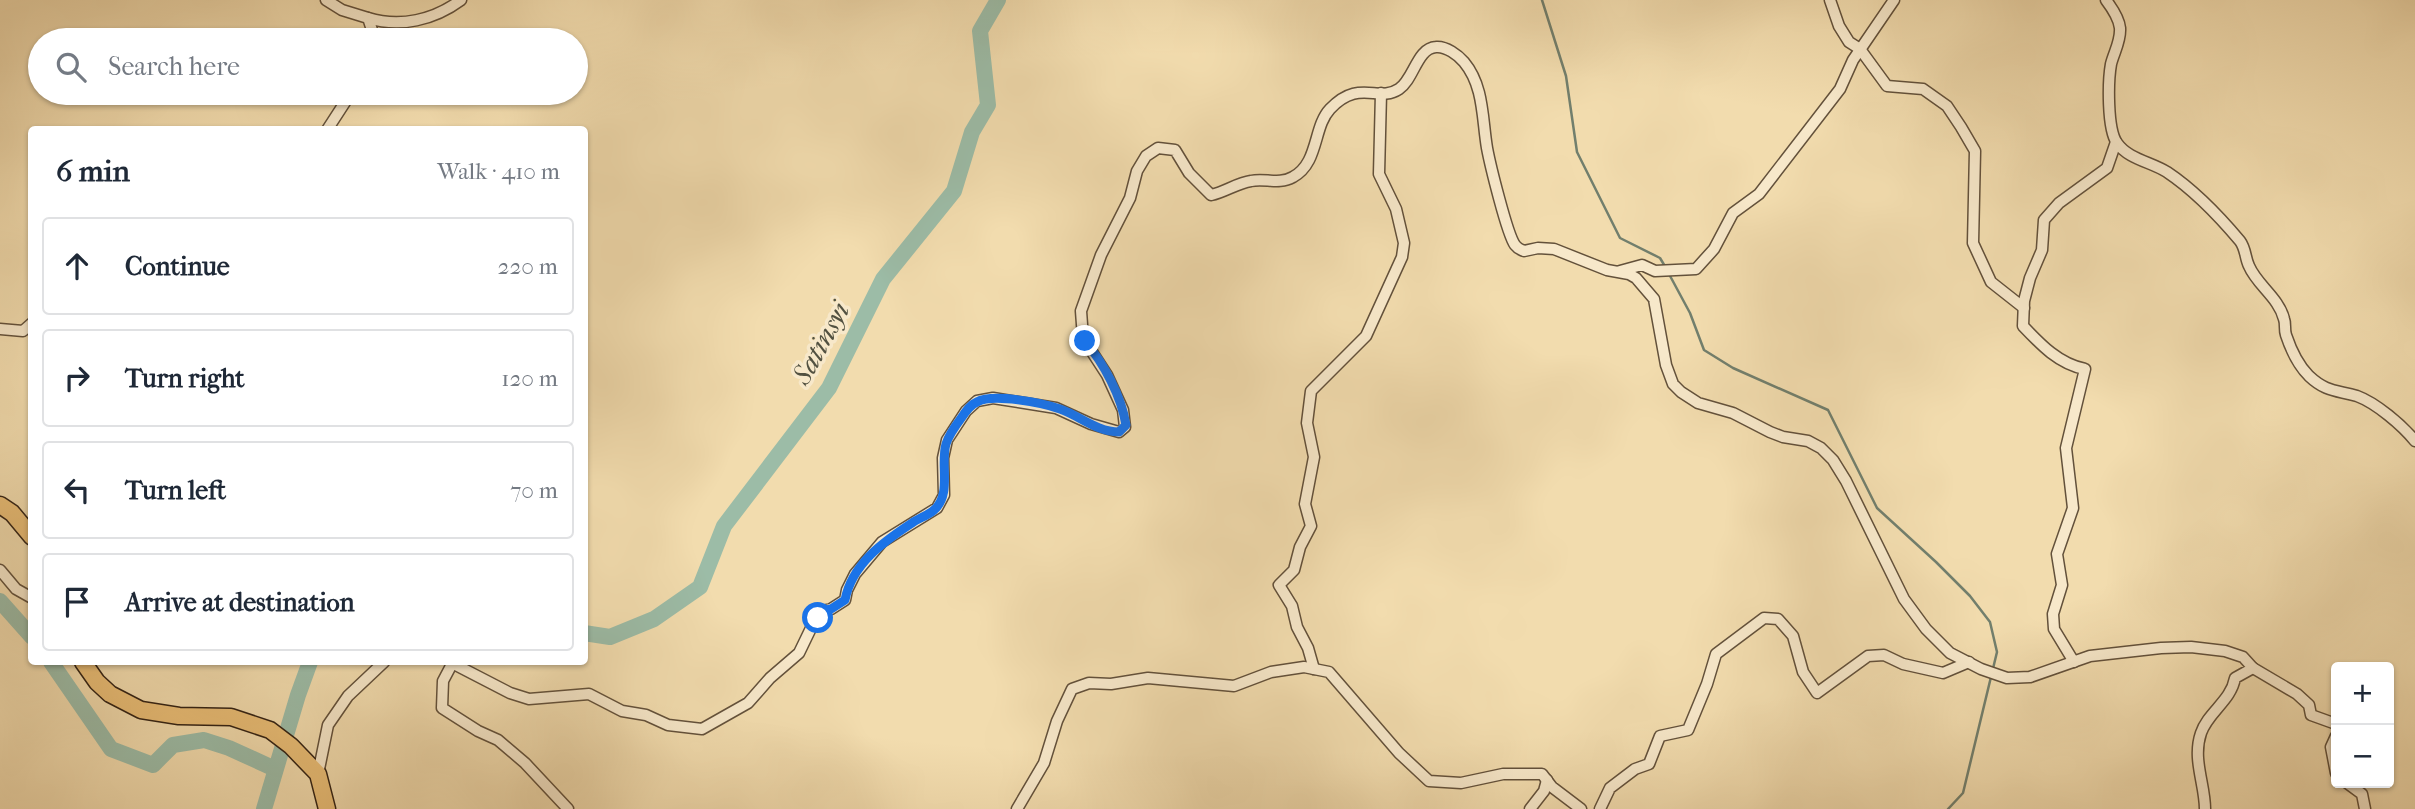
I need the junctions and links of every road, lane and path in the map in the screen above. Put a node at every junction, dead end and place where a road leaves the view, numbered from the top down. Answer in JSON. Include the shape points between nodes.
{"nodes":[{"id":1,"x":326,"y":0,"type":"edge"},
{"id":2,"x":461,"y":0,"type":"edge"},
{"id":3,"x":1830,"y":0,"type":"edge"},
{"id":4,"x":1894,"y":0,"type":"edge"},
{"id":5,"x":2106,"y":0,"type":"edge"},
{"id":6,"x":368,"y":18,"type":"junction"},
{"id":7,"x":371,"y":28,"type":"edge"},
{"id":8,"x":1860,"y":49,"type":"junction"},
{"id":9,"x":1381,"y":93,"type":"junction"},
{"id":10,"x":343,"y":105,"type":"edge"},
{"id":11,"x":330,"y":126,"type":"edge"},
{"id":12,"x":2116,"y":142,"type":"junction"},
{"id":13,"x":1620,"y":271,"type":"junction"},
{"id":14,"x":2024,"y":308,"type":"junction"},
{"id":15,"x":28,"y":327,"type":"edge"},
{"id":16,"x":0,"y":329,"type":"edge"},
{"id":17,"x":2415,"y":441,"type":"edge"},
{"id":18,"x":0,"y":505,"type":"edge"},
{"id":19,"x":28,"y":532,"type":"edge"},
{"id":20,"x":0,"y":569,"type":"edge"},
{"id":21,"x":28,"y":596,"type":"edge"},
{"id":22,"x":1969,"y":662,"type":"junction"},
{"id":23,"x":2074,"y":662,"type":"junction"},
{"id":24,"x":85,"y":665,"type":"edge"},
{"id":25,"x":381,"y":665,"type":"edge"},
{"id":26,"x":450,"y":665,"type":"edge"},
{"id":27,"x":456,"y":665,"type":"edge"},
{"id":28,"x":2253,"y":668,"type":"junction"},
{"id":29,"x":1314,"y":669,"type":"junction"},
{"id":30,"x":2331,"y":721,"type":"edge"},
{"id":31,"x":318,"y":774,"type":"junction"},
{"id":32,"x":1547,"y":780,"type":"junction"},
{"id":33,"x":2354,"y":788,"type":"edge"},
{"id":34,"x":327,"y":809,"type":"edge"},
{"id":35,"x":568,"y":809,"type":"edge"},
{"id":36,"x":1017,"y":809,"type":"edge"},
{"id":37,"x":1530,"y":809,"type":"edge"},
{"id":38,"x":1581,"y":809,"type":"edge"},
{"id":39,"x":1600,"y":809,"type":"edge"},
{"id":40,"x":2205,"y":809,"type":"edge"},
{"id":41,"x":2365,"y":809,"type":"edge"}],
"edges":[{"from":1,"to":6,"type":"street"},
{"from":2,"to":6,"type":"street","via":[[440,13],[410,22]]},
{"from":3,"to":8,"type":"street","via":[[1839,26]]},
{"from":4,"to":8,"type":"street"},
{"from":5,"to":12,"type":"street","via":[[2120,29],[2110,81],[2111,130]]},
{"from":6,"to":7,"type":"street"},
{"from":8,"to":13,"type":"street","via":[[1840,89],[1759,194],[1733,213],[1696,269],[1655,271],[1642,265]]},
{"from":8,"to":14,"type":"street","via":[[1886,86],[1923,89],[1947,106],[1961,127],[1975,151],[1973,243],[1991,282]]},
{"from":9,"to":13,"type":"street","via":[[1402,87],[1428,50],[1440,47],[1459,56],[1480,94],[1489,158],[1515,245],[1524,251],[1554,249]]},
{"from":9,"to":27,"type":"street","via":[[1355,92],[1334,106],[1324,117],[1312,154],[1295,176],[1282,181],[1253,180],[1211,195],[1175,150],[1160,148],[1149,153],[1137,171],[1130,198],[1101,255],[1081,311],[1083,338],[1107,375],[1123,410],[1125,427],[1111,432],[1062,409],[993,398],[977,401],[947,440],[944,495],[937,508],[882,542],[855,574],[845,600],[822,611],[799,653],[748,703],[726,717],[702,729],[668,725],[589,694],[530,699]]},
{"from":9,"to":29,"type":"street","via":[[1379,174],[1396,209],[1404,243],[1402,257],[1366,336],[1311,391],[1307,423],[1314,457],[1306,504],[1311,526],[1294,570],[1279,585],[1292,607]]},
{"from":10,"to":11,"type":"street"},
{"from":12,"to":14,"type":"street","via":[[2107,168],[2059,203],[2044,220],[2042,250]]},
{"from":12,"to":17,"type":"street","via":[[2192,190],[2243,246],[2253,274],[2282,313],[2293,355],[2306,373],[2321,386],[2375,404]]},
{"from":13,"to":22,"type":"street","via":[[1636,278],[1654,299],[1666,365],[1675,386],[1701,404],[1733,413],[1783,438],[1821,448],[1846,481],[1908,605],[1944,648]]},
{"from":14,"to":23,"type":"street","via":[[2023,326],[2038,342],[2071,366],[2085,369],[2066,448],[2073,508],[2057,554],[2062,585],[2053,614],[2054,629]]},
{"from":15,"to":16,"type":"street","via":[[23,331]]},
{"from":18,"to":19,"type":"main road"},
{"from":20,"to":21,"type":"street"},
{"from":22,"to":23,"type":"street","via":[[2007,678],[2030,677]]},
{"from":22,"to":39,"type":"street","via":[[1943,673],[1884,655],[1868,656],[1816,693],[1793,636],[1778,619],[1764,618],[1716,654],[1688,730],[1660,736],[1649,764],[1610,788]]},
{"from":23,"to":28,"type":"street","via":[[2111,653],[2192,647],[2235,654]]},
{"from":24,"to":31,"type":"main road","via":[[110,694],[141,710],[238,719],[270,730]]},
{"from":25,"to":31,"type":"street","via":[[348,696],[328,725]]},
{"from":26,"to":35,"type":"street","via":[[443,681],[442,708],[498,740]]},
{"from":28,"to":30,"type":"street","via":[[2297,694],[2309,705],[2311,715]]},
{"from":28,"to":40,"type":"street","via":[[2235,678],[2231,692],[2200,736],[2197,750]]},
{"from":29,"to":32,"type":"street","via":[[1329,672],[1429,781],[1461,783],[1503,774],[1542,774]]},
{"from":29,"to":36,"type":"street","via":[[1271,672],[1234,686],[1148,678],[1089,682],[1072,689],[1056,721],[1044,763]]},
{"from":31,"to":34,"type":"main road"},
{"from":32,"to":37,"type":"street"},
{"from":32,"to":38,"type":"street"},
{"from":33,"to":41,"type":"street","via":[[2362,794]]}]}
